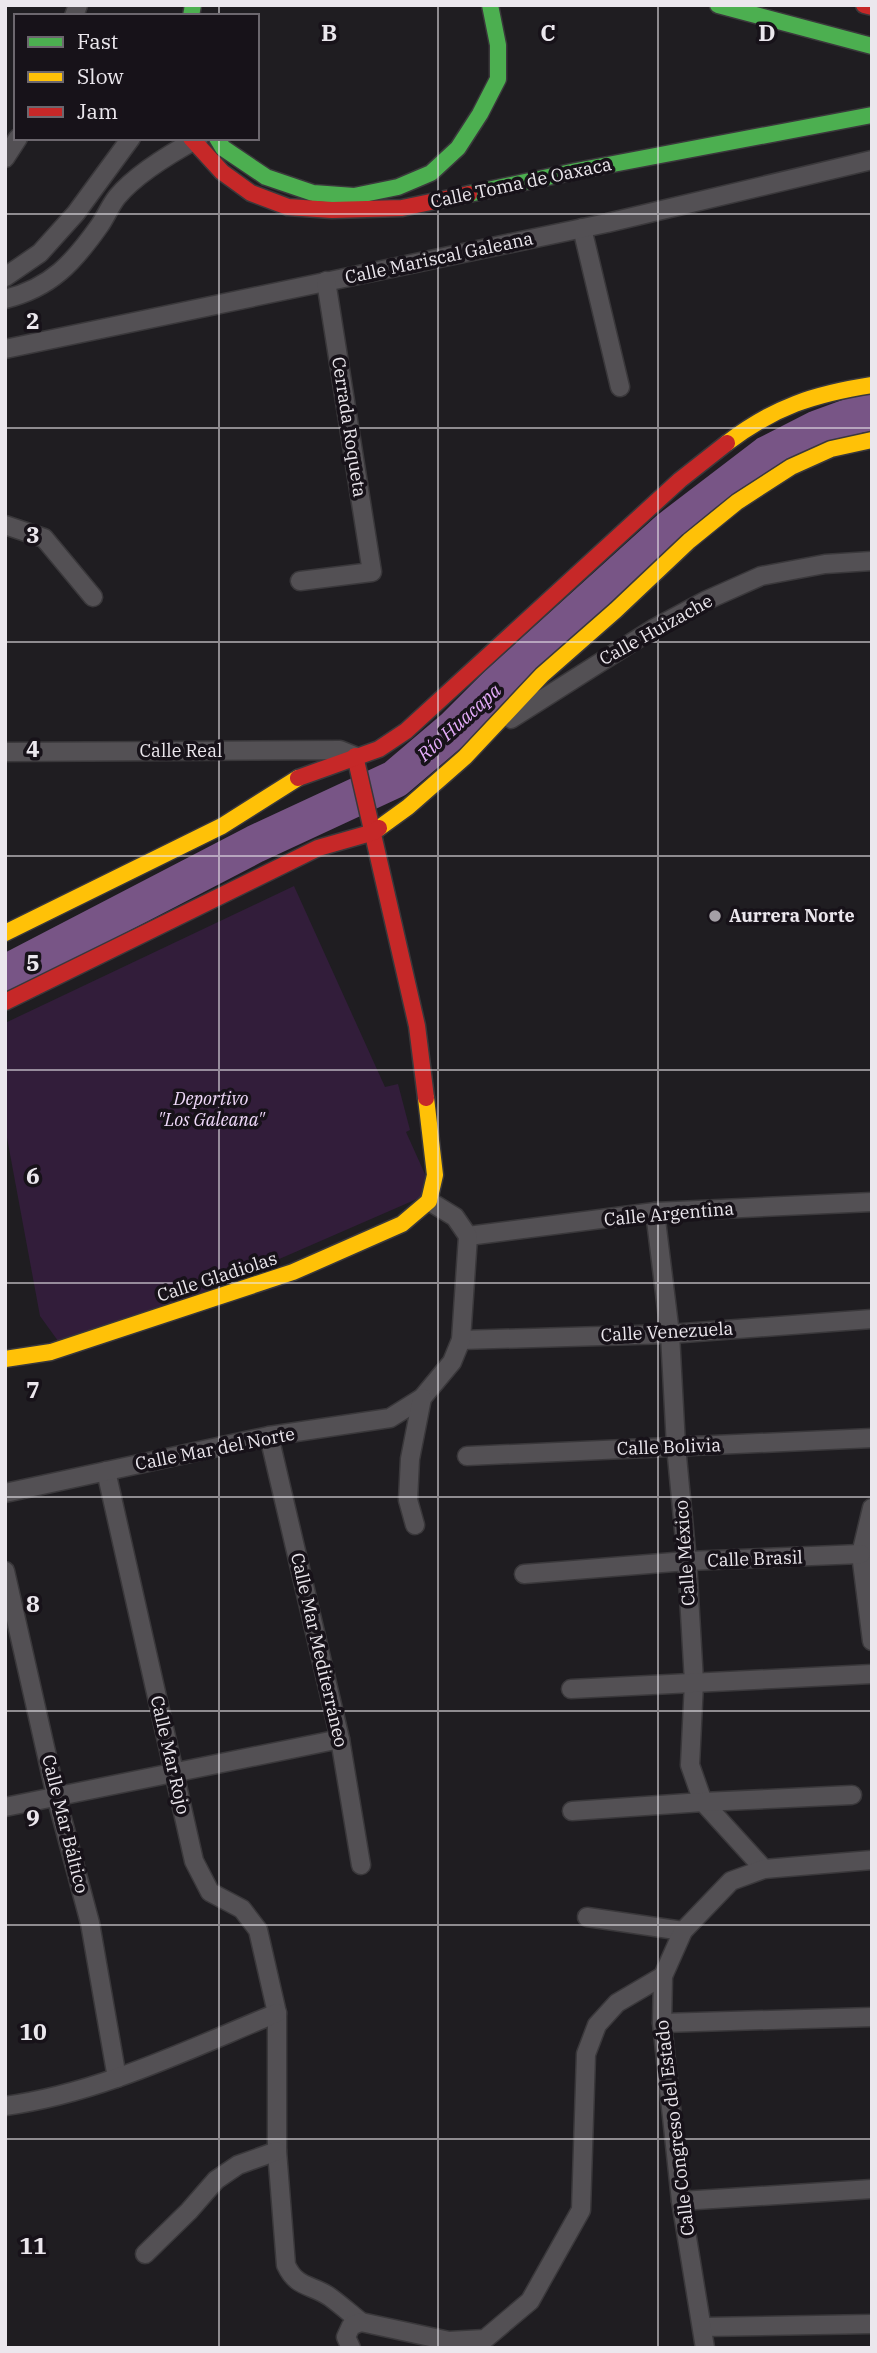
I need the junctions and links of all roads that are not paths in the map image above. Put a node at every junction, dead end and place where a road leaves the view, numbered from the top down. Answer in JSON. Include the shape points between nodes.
{"nodes":[{"id":1,"x":489,"y":5,"type":"edge"},
{"id":2,"x":719,"y":5,"type":"edge"},
{"id":3,"x":864,"y":5,"type":"edge"},
{"id":4,"x":872,"y":7,"type":"edge"},
{"id":5,"x":872,"y":46,"type":"edge"},
{"id":6,"x":872,"y":115,"type":"edge"},
{"id":7,"x":17,"y":140,"type":"edge"},
{"id":8,"x":130,"y":140,"type":"edge"},
{"id":9,"x":194,"y":140,"type":"edge"},
{"id":10,"x":218,"y":140,"type":"edge"},
{"id":11,"x":5,"y":158,"type":"edge"},
{"id":12,"x":872,"y":160,"type":"edge"},
{"id":13,"x":582,"y":228,"type":"junction"},
{"id":14,"x":5,"y":277,"type":"edge"},
{"id":15,"x":327,"y":281,"type":"junction"},
{"id":16,"x":5,"y":299,"type":"edge"},
{"id":17,"x":5,"y":349,"type":"edge"},
{"id":18,"x":872,"y":385,"type":"edge"},
{"id":19,"x":620,"y":387,"type":"dead end"},
{"id":20,"x":872,"y":440,"type":"edge"},
{"id":21,"x":5,"y":525,"type":"edge"},
{"id":22,"x":872,"y":561,"type":"edge"},
{"id":23,"x":300,"y":581,"type":"dead end"},
{"id":24,"x":93,"y":597,"type":"dead end"},
{"id":25,"x":5,"y":752,"type":"edge"},
{"id":26,"x":465,"y":757,"type":"junction"},
{"id":27,"x":357,"y":764,"type":"junction"},
{"id":28,"x":373,"y":826,"type":"junction"},
{"id":29,"x":5,"y":933,"type":"edge"},
{"id":30,"x":5,"y":1002,"type":"edge"},
{"id":31,"x":429,"y":1201,"type":"junction"},
{"id":32,"x":872,"y":1202,"type":"edge"},
{"id":33,"x":656,"y":1212,"type":"junction"},
{"id":34,"x":468,"y":1236,"type":"junction"},
{"id":35,"x":872,"y":1319,"type":"edge"},
{"id":36,"x":670,"y":1334,"type":"junction"},
{"id":37,"x":461,"y":1340,"type":"junction"},
{"id":38,"x":5,"y":1359,"type":"edge"},
{"id":39,"x":422,"y":1398,"type":"junction"},
{"id":40,"x":269,"y":1436,"type":"junction"},
{"id":41,"x":872,"y":1438,"type":"edge"},
{"id":42,"x":676,"y":1447,"type":"junction"},
{"id":43,"x":467,"y":1456,"type":"dead end"},
{"id":44,"x":106,"y":1471,"type":"junction"},
{"id":45,"x":5,"y":1493,"type":"edge"},
{"id":46,"x":872,"y":1508,"type":"edge"},
{"id":47,"x":415,"y":1525,"type":"dead end"},
{"id":48,"x":860,"y":1554,"type":"junction"},
{"id":49,"x":687,"y":1561,"type":"junction"},
{"id":50,"x":5,"y":1571,"type":"edge"},
{"id":51,"x":524,"y":1574,"type":"dead end"},
{"id":52,"x":872,"y":1641,"type":"edge"},
{"id":53,"x":13,"y":1643,"type":"edge"},
{"id":54,"x":872,"y":1674,"type":"edge"},
{"id":55,"x":694,"y":1682,"type":"junction"},
{"id":56,"x":571,"y":1689,"type":"dead end"},
{"id":57,"x":340,"y":1738,"type":"junction"},
{"id":58,"x":173,"y":1772,"type":"junction"},
{"id":59,"x":852,"y":1795,"type":"dead end"},
{"id":60,"x":56,"y":1796,"type":"junction"},
{"id":61,"x":703,"y":1801,"type":"junction"},
{"id":62,"x":5,"y":1807,"type":"edge"},
{"id":63,"x":572,"y":1811,"type":"dead end"},
{"id":64,"x":872,"y":1860,"type":"edge"},
{"id":65,"x":361,"y":1865,"type":"dead end"},
{"id":66,"x":764,"y":1869,"type":"junction"},
{"id":67,"x":587,"y":1917,"type":"dead end"},
{"id":68,"x":683,"y":1931,"type":"junction"},
{"id":69,"x":663,"y":1976,"type":"junction"},
{"id":70,"x":277,"y":2013,"type":"junction"},
{"id":71,"x":872,"y":2017,"type":"edge"},
{"id":72,"x":662,"y":2023,"type":"junction"},
{"id":73,"x":117,"y":2078,"type":"junction"},
{"id":74,"x":5,"y":2106,"type":"edge"},
{"id":75,"x":277,"y":2151,"type":"junction"},
{"id":76,"x":872,"y":2189,"type":"edge"},
{"id":77,"x":681,"y":2202,"type":"junction"},
{"id":78,"x":145,"y":2254,"type":"dead end"},
{"id":79,"x":361,"y":2322,"type":"junction"},
{"id":80,"x":872,"y":2324,"type":"edge"},
{"id":81,"x":703,"y":2327,"type":"junction"},
{"id":82,"x":351,"y":2348,"type":"edge"},
{"id":83,"x":705,"y":2348,"type":"edge"}],
"edges":[{"from":1,"to":10,"type":"main road","name":"Calle Toma de Oaxaca","via":[[498,45],[498,79],[458,148],[431,173],[398,187],[354,196],[313,193],[266,177],[223,149]]},
{"from":2,"to":5,"type":"main road"},
{"from":3,"to":4,"type":"main road"},
{"from":6,"to":9,"type":"main road","name":"Calle Toma de Oaxaca","via":[[402,208],[288,207],[251,193],[222,173]]},
{"from":7,"to":11,"type":"street"},
{"from":8,"to":14,"type":"street","via":[[40,253]]},
{"from":9,"to":16,"type":"street","via":[[164,157],[118,196],[69,265],[49,282]]},
{"from":12,"to":13,"type":"street","name":"Calle Mariscal Galeana"},
{"from":13,"to":15,"type":"street","name":"Calle Mariscal Galeana"},
{"from":13,"to":19,"type":"street"},
{"from":15,"to":17,"type":"street","name":"Calle Mariscal Galeana"},
{"from":15,"to":23,"type":"street","name":"Cerrada Roqueta","via":[[372,572]]},
{"from":18,"to":27,"type":"main road","via":[[788,405],[743,431],[680,480],[406,731]]},
{"from":20,"to":26,"type":"main road","via":[[831,449],[791,467],[737,502],[542,675]]},
{"from":21,"to":24,"type":"street","via":[[44,538]]},
{"from":22,"to":26,"type":"street","name":"Calle Huizache","via":[[761,576],[707,600],[518,713]]},
{"from":25,"to":27,"type":"street","name":"Calle Real","via":[[340,750]]},
{"from":26,"to":28,"type":"main road","via":[[408,807]]},
{"from":27,"to":28,"type":"main road"},
{"from":27,"to":29,"type":"main road","via":[[291,781],[222,826]]},
{"from":28,"to":30,"type":"main road","via":[[318,848]]},
{"from":28,"to":31,"type":"main road","via":[[417,1026],[435,1175]]},
{"from":31,"to":34,"type":"street","via":[[455,1217]]},
{"from":31,"to":38,"type":"main road","name":"Calle Gladiolas","via":[[402,1224],[293,1272],[51,1352]]},
{"from":32,"to":33,"type":"street","name":"Calle Argentina"},
{"from":33,"to":34,"type":"street","name":"Calle Argentina"},
{"from":33,"to":36,"type":"street","name":"Calle México"},
{"from":34,"to":37,"type":"street"},
{"from":35,"to":36,"type":"street","name":"Calle Venezuela"},
{"from":36,"to":37,"type":"street","name":"Calle Venezuela"},
{"from":36,"to":42,"type":"street","name":"Calle México"},
{"from":37,"to":39,"type":"street","via":[[452,1362]]},
{"from":39,"to":40,"type":"street","name":"Calle Mar del Norte","via":[[390,1418]]},
{"from":39,"to":47,"type":"street","via":[[410,1459],[408,1500]]},
{"from":40,"to":44,"type":"street","name":"Calle Mar del Norte"},
{"from":40,"to":57,"type":"street","name":"Calle Mar Mediterráneo"},
{"from":41,"to":42,"type":"street","name":"Calle Bolivia"},
{"from":42,"to":43,"type":"street","name":"Calle Bolivia"},
{"from":42,"to":49,"type":"street","name":"Calle México"},
{"from":44,"to":45,"type":"street","name":"Calle Mar del Norte"},
{"from":44,"to":58,"type":"street","name":"Calle Mar Rojo"},
{"from":46,"to":48,"type":"street"},
{"from":48,"to":49,"type":"street","name":"Calle Brasil"},
{"from":48,"to":52,"type":"street"},
{"from":49,"to":51,"type":"street","name":"Calle Brasil"},
{"from":49,"to":55,"type":"street","name":"Calle México"},
{"from":50,"to":53,"type":"street","name":"Calle Mar Báltico"},
{"from":53,"to":60,"type":"street","name":"Calle Mar Báltico"},
{"from":54,"to":55,"type":"street"},
{"from":55,"to":56,"type":"street"},
{"from":55,"to":61,"type":"street","name":"Calle México","via":[[690,1765]]},
{"from":57,"to":58,"type":"street"},
{"from":57,"to":65,"type":"street","name":"Calle Mar Mediterráneo"},
{"from":58,"to":60,"type":"street"},
{"from":58,"to":70,"type":"street","name":"Calle Mar Rojo","via":[[194,1861],[210,1892],[242,1909],[258,1930]]},
{"from":59,"to":61,"type":"street"},
{"from":60,"to":62,"type":"street"},
{"from":60,"to":73,"type":"street","name":"Calle Mar Báltico","via":[[90,1923]]},
{"from":61,"to":63,"type":"street"},
{"from":61,"to":66,"type":"street","name":"Calle México"},
{"from":64,"to":66,"type":"street","name":"Calle Congreso del Estado"},
{"from":66,"to":68,"type":"street","name":"Calle Congreso del Estado","via":[[731,1881]]},
{"from":67,"to":68,"type":"street"},
{"from":68,"to":69,"type":"street","name":"Calle Congreso del Estado"},
{"from":69,"to":72,"type":"street","name":"Calle Congreso del Estado"},
{"from":69,"to":79,"type":"street","via":[[617,2003],[597,2025],[586,2054],[581,2210],[530,2301],[485,2339],[449,2341]]},
{"from":70,"to":73,"type":"street"},
{"from":70,"to":75,"type":"street","name":"Calle Mar Rojo"},
{"from":71,"to":72,"type":"street"},
{"from":72,"to":77,"type":"street","name":"Calle Congreso del Estado"},
{"from":73,"to":74,"type":"street"},
{"from":75,"to":78,"type":"street","via":[[238,2165],[216,2180]]},
{"from":75,"to":79,"type":"street","name":"Calle Mar Rojo","via":[[285,2265],[301,2284],[331,2298]]},
{"from":76,"to":77,"type":"street"},
{"from":77,"to":81,"type":"street","name":"Calle Congreso del Estado"},
{"from":79,"to":82,"type":"street","via":[[351,2326],[346,2337]]},
{"from":80,"to":81,"type":"street"},
{"from":81,"to":83,"type":"street","name":"Calle Congreso del Estado"}]}
